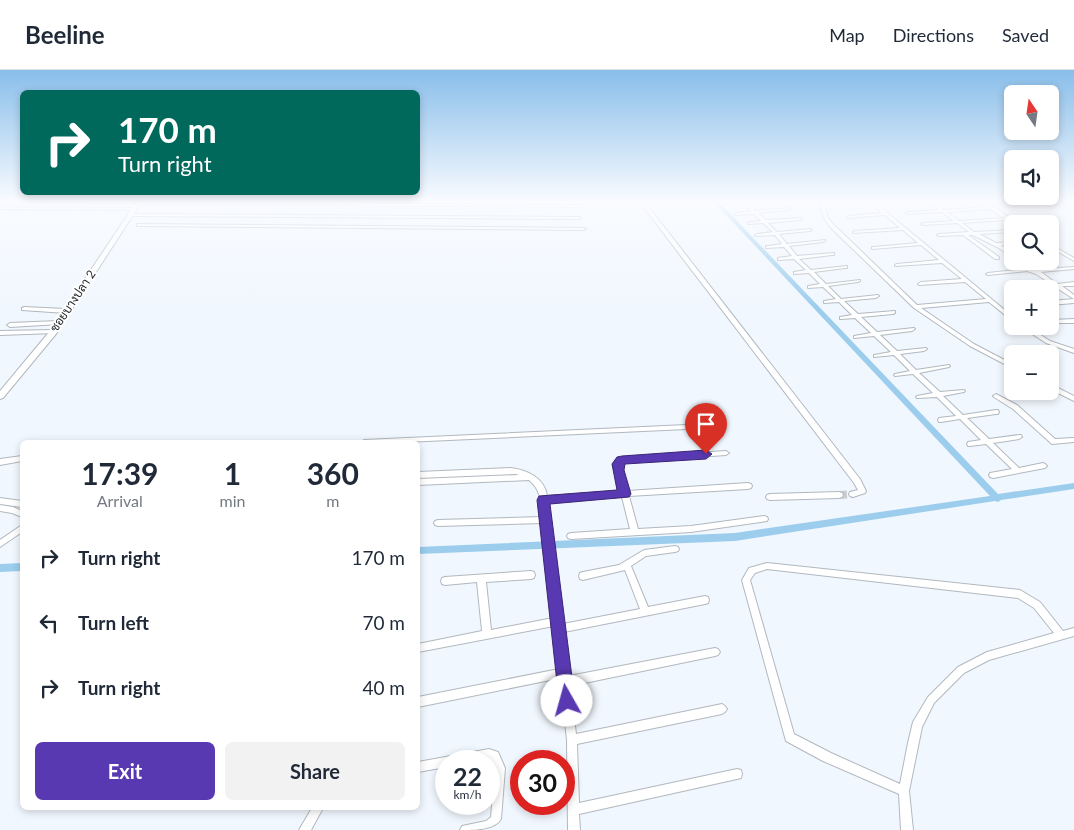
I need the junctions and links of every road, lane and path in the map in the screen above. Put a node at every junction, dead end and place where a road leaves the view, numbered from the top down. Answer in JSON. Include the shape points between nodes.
{"nodes":[{"id":1,"x":116,"y":236,"type":"edge"},
{"id":2,"x":668,"y":236,"type":"edge"},
{"id":3,"x":778,"y":236,"type":"edge"},
{"id":4,"x":843,"y":236,"type":"edge"},
{"id":5,"x":912,"y":236,"type":"edge"},
{"id":6,"x":967,"y":236,"type":"edge"},
{"id":7,"x":980,"y":236,"type":"edge"},
{"id":8,"x":823,"y":241,"type":"dead end"},
{"id":9,"x":1004,"y":243,"type":"edge"},
{"id":10,"x":922,"y":244,"type":"junction"},
{"id":11,"x":995,"y":244,"type":"junction"},
{"id":12,"x":784,"y":245,"type":"junction"},
{"id":13,"x":768,"y":247,"type":"dead end"},
{"id":14,"x":874,"y":248,"type":"dead end"},
{"id":15,"x":1004,"y":250,"type":"edge"},
{"id":16,"x":1059,"y":251,"type":"edge"},
{"id":17,"x":1059,"y":253,"type":"edge"},
{"id":18,"x":1063,"y":253,"type":"junction"},
{"id":19,"x":832,"y":254,"type":"dead end"},
{"id":20,"x":797,"y":258,"type":"junction"},
{"id":21,"x":997,"y":258,"type":"dead end"},
{"id":22,"x":780,"y":259,"type":"dead end"},
{"id":23,"x":1074,"y":260,"type":"edge"},
{"id":24,"x":943,"y":261,"type":"junction"},
{"id":25,"x":897,"y":265,"type":"dead end"},
{"id":26,"x":845,"y":267,"type":"dead end"},
{"id":27,"x":1074,"y":268,"type":"edge"},
{"id":28,"x":1020,"y":270,"type":"edge"},
{"id":29,"x":1032,"y":270,"type":"edge"},
{"id":30,"x":811,"y":271,"type":"junction"},
{"id":31,"x":1039,"y":272,"type":"junction"},
{"id":32,"x":796,"y":273,"type":"dead end"},
{"id":33,"x":988,"y":274,"type":"dead end"},
{"id":34,"x":966,"y":280,"type":"junction"},
{"id":35,"x":1050,"y":280,"type":"edge"},
{"id":36,"x":858,"y":281,"type":"dead end"},
{"id":37,"x":921,"y":284,"type":"dead end"},
{"id":38,"x":1074,"y":284,"type":"edge"},
{"id":39,"x":826,"y":285,"type":"junction"},
{"id":40,"x":1059,"y":285,"type":"edge"},
{"id":41,"x":810,"y":287,"type":"dead end"},
{"id":42,"x":1059,"y":287,"type":"edge"},
{"id":43,"x":876,"y":296,"type":"dead end"},
{"id":44,"x":1074,"y":299,"type":"edge"},
{"id":45,"x":841,"y":300,"type":"junction"},
{"id":46,"x":990,"y":300,"type":"junction"},
{"id":47,"x":826,"y":302,"type":"dead end"},
{"id":48,"x":1059,"y":302,"type":"edge"},
{"id":49,"x":916,"y":307,"type":"junction"},
{"id":50,"x":24,"y":309,"type":"dead end"},
{"id":51,"x":66,"y":311,"type":"junction"},
{"id":52,"x":1004,"y":311,"type":"edge"},
{"id":53,"x":893,"y":312,"type":"dead end"},
{"id":54,"x":858,"y":316,"type":"junction"},
{"id":55,"x":842,"y":318,"type":"dead end"},
{"id":56,"x":1074,"y":321,"type":"edge"},
{"id":57,"x":1059,"y":322,"type":"edge"},
{"id":58,"x":58,"y":323,"type":"junction"},
{"id":59,"x":10,"y":325,"type":"dead end"},
{"id":60,"x":912,"y":329,"type":"dead end"},
{"id":61,"x":52,"y":332,"type":"junction"},
{"id":62,"x":0,"y":333,"type":"edge"},
{"id":63,"x":877,"y":334,"type":"junction"},
{"id":64,"x":1037,"y":335,"type":"edge"},
{"id":65,"x":856,"y":337,"type":"dead end"},
{"id":66,"x":924,"y":349,"type":"dead end"},
{"id":67,"x":1074,"y":351,"type":"edge"},
{"id":68,"x":896,"y":353,"type":"junction"},
{"id":69,"x":876,"y":356,"type":"dead end"},
{"id":70,"x":1004,"y":362,"type":"edge"},
{"id":71,"x":947,"y":366,"type":"dead end"},
{"id":72,"x":916,"y":372,"type":"junction"},
{"id":73,"x":897,"y":375,"type":"dead end"},
{"id":74,"x":4,"y":387,"type":"edge"},
{"id":75,"x":1059,"y":390,"type":"edge"},
{"id":76,"x":962,"y":391,"type":"dead end"},
{"id":77,"x":939,"y":394,"type":"junction"},
{"id":78,"x":0,"y":396,"type":"edge"},
{"id":79,"x":996,"y":396,"type":"dead end"},
{"id":80,"x":919,"y":397,"type":"dead end"},
{"id":81,"x":1074,"y":398,"type":"edge"},
{"id":82,"x":996,"y":412,"type":"dead end"},
{"id":83,"x":962,"y":417,"type":"junction"},
{"id":84,"x":941,"y":420,"type":"dead end"},
{"id":85,"x":708,"y":426,"type":"dead end"},
{"id":86,"x":1019,"y":437,"type":"dead end"},
{"id":87,"x":407,"y":440,"type":"edge"},
{"id":88,"x":1074,"y":440,"type":"edge"},
{"id":89,"x":987,"y":441,"type":"junction"},
{"id":90,"x":970,"y":444,"type":"dead end"},
{"id":91,"x":726,"y":454,"type":"dead end"},
{"id":92,"x":20,"y":459,"type":"edge"},
{"id":93,"x":0,"y":462,"type":"edge"},
{"id":94,"x":1043,"y":466,"type":"dead end"},
{"id":95,"x":1017,"y":470,"type":"junction"},
{"id":96,"x":993,"y":475,"type":"dead end"},
{"id":97,"x":420,"y":479,"type":"edge"},
{"id":98,"x":748,"y":486,"type":"dead end"},
{"id":99,"x":624,"y":494,"type":"junction"},
{"id":100,"x":853,"y":494,"type":"dead end"},
{"id":101,"x":839,"y":495,"type":"tunnel mouth"},
{"id":102,"x":770,"y":497,"type":"dead end"},
{"id":103,"x":544,"y":500,"type":"junction"},
{"id":104,"x":0,"y":501,"type":"edge"},
{"id":105,"x":20,"y":504,"type":"edge"},
{"id":106,"x":0,"y":508,"type":"edge"},
{"id":107,"x":20,"y":513,"type":"edge"},
{"id":108,"x":764,"y":518,"type":"dead end"},
{"id":109,"x":546,"y":520,"type":"junction"},
{"id":110,"x":438,"y":523,"type":"dead end"},
{"id":111,"x":20,"y":529,"type":"edge"},
{"id":112,"x":635,"y":533,"type":"junction"},
{"id":113,"x":572,"y":536,"type":"dead end"},
{"id":114,"x":0,"y":544,"type":"edge"},
{"id":115,"x":675,"y":549,"type":"dead end"},
{"id":116,"x":627,"y":565,"type":"junction"},
{"id":117,"x":531,"y":575,"type":"dead end"},
{"id":118,"x":583,"y":576,"type":"dead end"},
{"id":119,"x":481,"y":578,"type":"junction"},
{"id":120,"x":445,"y":581,"type":"dead end"},
{"id":121,"x":705,"y":600,"type":"dead end"},
{"id":122,"x":646,"y":612,"type":"junction"},
{"id":123,"x":558,"y":625,"type":"junction"},
{"id":124,"x":1074,"y":632,"type":"edge"},
{"id":125,"x":488,"y":634,"type":"junction"},
{"id":126,"x":1061,"y":635,"type":"junction"},
{"id":127,"x":420,"y":648,"type":"edge"},
{"id":128,"x":715,"y":652,"type":"dead end"},
{"id":129,"x":564,"y":678,"type":"junction"},
{"id":130,"x":420,"y":702,"type":"edge"},
{"id":131,"x":722,"y":709,"type":"dead end"},
{"id":132,"x":572,"y":740,"type":"junction"},
{"id":133,"x":572,"y":750,"type":"edge"},
{"id":134,"x":435,"y":764,"type":"edge"},
{"id":135,"x":420,"y":767,"type":"edge"},
{"id":136,"x":738,"y":774,"type":"dead end"},
{"id":137,"x":904,"y":791,"type":"junction"},
{"id":138,"x":575,"y":809,"type":"edge"},
{"id":139,"x":317,"y":810,"type":"edge"},
{"id":140,"x":496,"y":815,"type":"edge"},
{"id":141,"x":575,"y":815,"type":"edge"},
{"id":142,"x":305,"y":830,"type":"edge"},
{"id":143,"x":466,"y":830,"type":"edge"},
{"id":144,"x":574,"y":830,"type":"edge"},
{"id":145,"x":907,"y":830,"type":"edge"}],
"edges":[{"from":1,"to":51,"type":"street","name":"ซอยบางปลา 2"},
{"from":2,"to":100,"type":"street","via":[[857,482],[862,491]]},
{"from":3,"to":12,"type":"street"},
{"from":4,"to":49,"type":"street"},
{"from":5,"to":10,"type":"street"},
{"from":6,"to":21,"type":"street"},
{"from":7,"to":11,"type":"street"},
{"from":8,"to":12,"type":"street"},
{"from":9,"to":11,"type":"street"},
{"from":10,"to":14,"type":"street"},
{"from":10,"to":24,"type":"street"},
{"from":11,"to":15,"type":"street"},
{"from":12,"to":13,"type":"street"},
{"from":12,"to":20,"type":"street"},
{"from":16,"to":18,"type":"street"},
{"from":17,"to":18,"type":"street"},
{"from":18,"to":23,"type":"street"},
{"from":19,"to":20,"type":"street"},
{"from":20,"to":22,"type":"street"},
{"from":20,"to":30,"type":"street"},
{"from":24,"to":25,"type":"street"},
{"from":24,"to":34,"type":"street"},
{"from":26,"to":30,"type":"street"},
{"from":27,"to":31,"type":"street"},
{"from":28,"to":33,"type":"street"},
{"from":29,"to":31,"type":"street"},
{"from":30,"to":32,"type":"street"},
{"from":30,"to":39,"type":"street"},
{"from":31,"to":35,"type":"street"},
{"from":34,"to":37,"type":"street"},
{"from":34,"to":46,"type":"street"},
{"from":36,"to":39,"type":"street"},
{"from":38,"to":40,"type":"street"},
{"from":39,"to":41,"type":"street"},
{"from":39,"to":45,"type":"street"},
{"from":42,"to":44,"type":"street"},
{"from":43,"to":45,"type":"street"},
{"from":44,"to":48,"type":"street"},
{"from":45,"to":47,"type":"street"},
{"from":45,"to":54,"type":"street"},
{"from":46,"to":49,"type":"street"},
{"from":46,"to":52,"type":"street"},
{"from":49,"to":70,"type":"street","via":[[972,345]]},
{"from":50,"to":51,"type":"street"},
{"from":51,"to":58,"type":"street","name":"ซอยบางปลา 2"},
{"from":53,"to":54,"type":"street"},
{"from":54,"to":55,"type":"street"},
{"from":54,"to":63,"type":"street"},
{"from":56,"to":57,"type":"street"},
{"from":58,"to":59,"type":"street"},
{"from":58,"to":61,"type":"street","name":"ซอยบางปลา 2"},
{"from":60,"to":63,"type":"street"},
{"from":61,"to":62,"type":"street"},
{"from":61,"to":74,"type":"street","name":"ซอยบางปลา 2"},
{"from":63,"to":65,"type":"street"},
{"from":63,"to":68,"type":"street"},
{"from":64,"to":67,"type":"street"},
{"from":66,"to":68,"type":"street"},
{"from":68,"to":69,"type":"street"},
{"from":68,"to":72,"type":"street"},
{"from":71,"to":72,"type":"street"},
{"from":72,"to":73,"type":"street"},
{"from":72,"to":77,"type":"street"},
{"from":74,"to":78,"type":"street","name":"ซอยบางปลา 2"},
{"from":75,"to":81,"type":"street"},
{"from":76,"to":77,"type":"street"},
{"from":77,"to":80,"type":"street"},
{"from":77,"to":83,"type":"street"},
{"from":79,"to":88,"type":"street","via":[[1015,407],[1054,442]]},
{"from":82,"to":83,"type":"street"},
{"from":83,"to":84,"type":"street"},
{"from":83,"to":89,"type":"street"},
{"from":85,"to":87,"type":"street"},
{"from":86,"to":89,"type":"street"},
{"from":89,"to":90,"type":"street"},
{"from":89,"to":95,"type":"street"},
{"from":91,"to":99,"type":"street","via":[[622,460],[618,470]]},
{"from":92,"to":93,"type":"street"},
{"from":94,"to":95,"type":"street"},
{"from":95,"to":96,"type":"street"},
{"from":97,"to":103,"type":"street","via":[[532,477],[539,484]]},
{"from":98,"to":99,"type":"street"},
{"from":99,"to":103,"type":"street"},
{"from":99,"to":112,"type":"street"},
{"from":101,"to":102,"type":"street"},
{"from":103,"to":109,"type":"street"},
{"from":104,"to":105,"type":"street"},
{"from":106,"to":107,"type":"street"},
{"from":108,"to":112,"type":"street"},
{"from":109,"to":110,"type":"street"},
{"from":109,"to":123,"type":"street"},
{"from":111,"to":114,"type":"street"},
{"from":112,"to":113,"type":"street"},
{"from":115,"to":116,"type":"street","via":[[644,553]]},
{"from":116,"to":118,"type":"street"},
{"from":116,"to":122,"type":"street"},
{"from":117,"to":119,"type":"street"},
{"from":119,"to":120,"type":"street"},
{"from":119,"to":125,"type":"street"},
{"from":121,"to":122,"type":"street"},
{"from":122,"to":123,"type":"street"},
{"from":123,"to":125,"type":"street"},
{"from":123,"to":129,"type":"street"},
{"from":124,"to":126,"type":"street"},
{"from":125,"to":127,"type":"street"},
{"from":126,"to":137,"type":"street","via":[[987,656],[961,670],[931,700],[917,726]]},
{"from":126,"to":137,"type":"street","via":[[1037,605],[1020,594],[767,566],[752,570],[746,580],[790,736],[827,757]]},
{"from":128,"to":129,"type":"street"},
{"from":129,"to":130,"type":"street"},
{"from":129,"to":132,"type":"street"},
{"from":131,"to":132,"type":"street"},
{"from":132,"to":133,"type":"street"},
{"from":134,"to":135,"type":"street"},
{"from":136,"to":138,"type":"street"},
{"from":137,"to":145,"type":"street"},
{"from":139,"to":142,"type":"street"},
{"from":140,"to":143,"type":"street","via":[[493,823],[487,826]]},
{"from":141,"to":144,"type":"street"}]}
